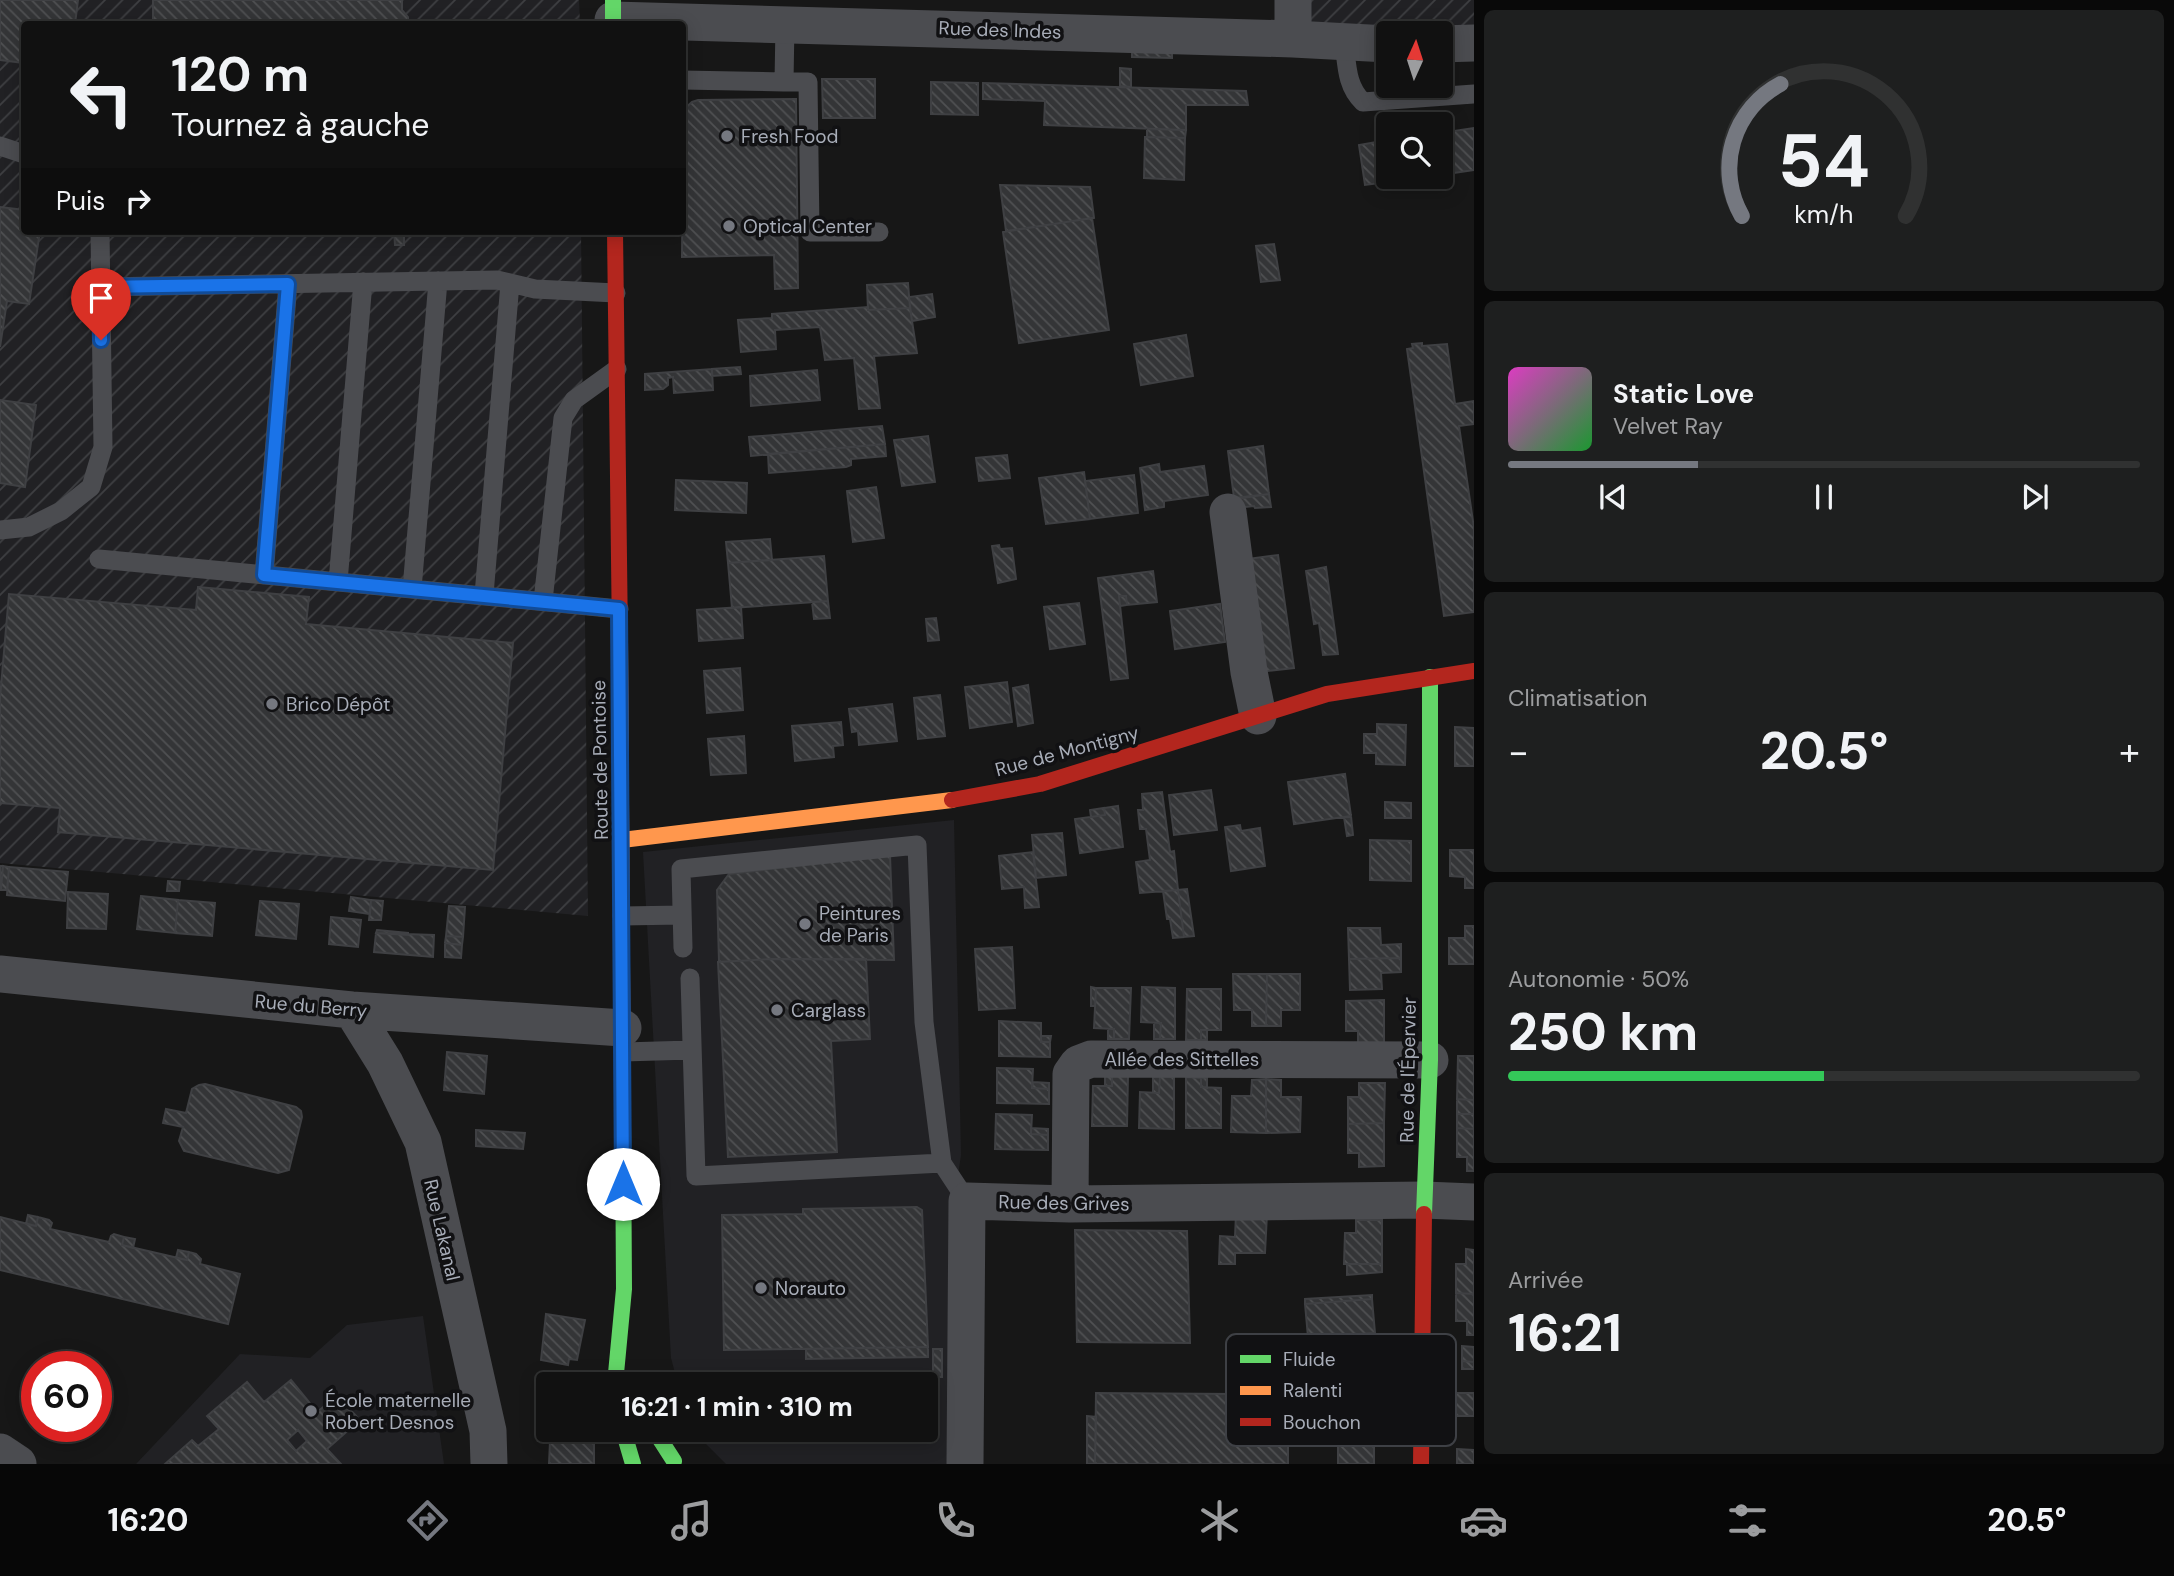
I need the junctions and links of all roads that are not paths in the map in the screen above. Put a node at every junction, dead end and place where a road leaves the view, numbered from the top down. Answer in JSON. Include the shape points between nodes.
{"nodes":[{"id":1,"x":1293,"y":0,"type":"edge"},
{"id":2,"x":613,"y":15,"type":"edge"},
{"id":3,"x":765,"y":16,"type":"edge"},
{"id":4,"x":1293,"y":39,"type":"junction"},
{"id":5,"x":1344,"y":42,"type":"junction"},
{"id":6,"x":1376,"y":43,"type":"edge"},
{"id":7,"x":1474,"y":43,"type":"edge"},
{"id":8,"x":1453,"y":44,"type":"edge"},
{"id":9,"x":686,"y":80,"type":"edge"},
{"id":10,"x":784,"y":82,"type":"junction"},
{"id":11,"x":1474,"y":94,"type":"edge"},
{"id":12,"x":0,"y":146,"type":"edge"},
{"id":13,"x":21,"y":153,"type":"edge"},
{"id":14,"x":879,"y":232,"type":"dead end"},
{"id":15,"x":100,"y":235,"type":"edge"},
{"id":16,"x":615,"y":235,"type":"edge"},
{"id":17,"x":438,"y":281,"type":"junction"},
{"id":18,"x":363,"y":282,"type":"junction"},
{"id":19,"x":510,"y":283,"type":"junction"},
{"id":20,"x":288,"y":284,"type":"junction"},
{"id":21,"x":100,"y":287,"type":"junction"},
{"id":22,"x":616,"y":293,"type":"junction"},
{"id":23,"x":617,"y":369,"type":"junction"},
{"id":24,"x":1228,"y":512,"type":"dead end"},
{"id":25,"x":0,"y":530,"type":"edge"},
{"id":26,"x":99,"y":559,"type":"dead end"},
{"id":27,"x":264,"y":575,"type":"junction"},
{"id":28,"x":338,"y":582,"type":"junction"},
{"id":29,"x":412,"y":589,"type":"junction"},
{"id":30,"x":484,"y":595,"type":"junction"},
{"id":31,"x":543,"y":601,"type":"junction"},
{"id":32,"x":619,"y":609,"type":"junction"},
{"id":33,"x":1474,"y":671,"type":"edge"},
{"id":34,"x":1430,"y":677,"type":"junction"},
{"id":35,"x":1258,"y":716,"type":"junction"},
{"id":36,"x":622,"y":840,"type":"junction"},
{"id":37,"x":682,"y":915,"type":"junction"},
{"id":38,"x":622,"y":916,"type":"junction"},
{"id":39,"x":683,"y":948,"type":"dead end"},
{"id":40,"x":0,"y":974,"type":"edge"},
{"id":41,"x":690,"y":978,"type":"dead end"},
{"id":42,"x":352,"y":1010,"type":"junction"},
{"id":43,"x":623,"y":1040,"type":"junction"},
{"id":44,"x":692,"y":1050,"type":"junction"},
{"id":45,"x":1430,"y":1060,"type":"junction"},
{"id":46,"x":942,"y":1163,"type":"junction"},
{"id":47,"x":1424,"y":1200,"type":"junction"},
{"id":48,"x":967,"y":1201,"type":"junction"},
{"id":49,"x":1474,"y":1202,"type":"edge"},
{"id":50,"x":1070,"y":1204,"type":"junction"},
{"id":51,"x":624,"y":1289,"type":"junction"},
{"id":52,"x":1422,"y":1334,"type":"edge"},
{"id":53,"x":635,"y":1357,"type":"dead end"},
{"id":54,"x":616,"y":1372,"type":"edge"},
{"id":55,"x":627,"y":1442,"type":"edge"},
{"id":56,"x":664,"y":1442,"type":"edge"},
{"id":57,"x":1421,"y":1446,"type":"edge"},
{"id":58,"x":0,"y":1452,"type":"edge"},
{"id":59,"x":680,"y":1462,"type":"edge"},
{"id":60,"x":18,"y":1464,"type":"edge"},
{"id":61,"x":489,"y":1464,"type":"edge"},
{"id":62,"x":633,"y":1464,"type":"edge"},
{"id":63,"x":654,"y":1464,"type":"edge"},
{"id":64,"x":965,"y":1464,"type":"edge"},
{"id":65,"x":1421,"y":1464,"type":"edge"}],
"edges":[{"from":1,"to":4,"type":"street"},
{"from":2,"to":3,"type":"street","name":"Rue des Indes"},
{"from":3,"to":4,"type":"street","name":"Rue des Indes"},
{"from":3,"to":10,"type":"lane"},
{"from":4,"to":5,"type":"street","name":"Rue des Indes"},
{"from":5,"to":6,"type":"street","name":"Rue des Indes"},
{"from":5,"to":11,"type":"lane","via":[[1349,80],[1363,102]]},
{"from":7,"to":8,"type":"street"},
{"from":9,"to":10,"type":"lane"},
{"from":10,"to":14,"type":"lane","via":[[808,82],[810,232]]},
{"from":12,"to":13,"type":"lane"},
{"from":15,"to":21,"type":"lane"},
{"from":16,"to":22,"type":"street","name":"Route de Pontoise"},
{"from":17,"to":18,"type":"lane"},
{"from":17,"to":19,"type":"lane"},
{"from":17,"to":29,"type":"lane"},
{"from":18,"to":20,"type":"lane"},
{"from":18,"to":28,"type":"lane"},
{"from":19,"to":22,"type":"lane","via":[[536,289]]},
{"from":19,"to":30,"type":"lane"},
{"from":20,"to":21,"type":"lane"},
{"from":20,"to":27,"type":"lane"},
{"from":21,"to":25,"type":"lane","via":[[103,447],[91,487],[61,511],[29,527]]},
{"from":22,"to":23,"type":"street","name":"Route de Pontoise"},
{"from":23,"to":31,"type":"lane","via":[[574,400],[563,418]]},
{"from":23,"to":32,"type":"street","name":"Route de Pontoise"},
{"from":24,"to":35,"type":"street"},
{"from":26,"to":27,"type":"lane"},
{"from":27,"to":28,"type":"lane"},
{"from":28,"to":29,"type":"lane"},
{"from":29,"to":30,"type":"lane"},
{"from":30,"to":31,"type":"lane"},
{"from":31,"to":32,"type":"lane"},
{"from":32,"to":36,"type":"street","name":"Route de Pontoise"},
{"from":33,"to":34,"type":"street","name":"Rue de Montigny"},
{"from":34,"to":35,"type":"street","name":"Rue de Montigny","via":[[1327,694]]},
{"from":34,"to":45,"type":"street","name":"Rue de l'Épervier"},
{"from":35,"to":36,"type":"street","name":"Rue de Montigny","via":[[1040,784],[938,803]]},
{"from":36,"to":38,"type":"street","name":"Route de Pontoise"},
{"from":37,"to":38,"type":"lane"},
{"from":37,"to":39,"type":"lane"},
{"from":37,"to":46,"type":"lane","via":[[681,869],[917,845],[924,1022]]},
{"from":38,"to":43,"type":"street","name":"Route de Pontoise"},
{"from":40,"to":42,"type":"street","name":"Rue du Berry"},
{"from":41,"to":44,"type":"lane"},
{"from":42,"to":43,"type":"street","name":"Rue du Berry"},
{"from":42,"to":61,"type":"street","name":"Rue Lakanal","via":[[385,1063],[423,1142],[488,1431]]},
{"from":43,"to":44,"type":"lane"},
{"from":43,"to":51,"type":"street","name":"Route de Pontoise"},
{"from":44,"to":46,"type":"lane","via":[[696,1176]]},
{"from":45,"to":47,"type":"street","name":"Rue de l'Épervier"},
{"from":45,"to":50,"type":"street","name":"Allée des Sittelles","via":[[1091,1059],[1078,1064],[1071,1074]]},
{"from":46,"to":48,"type":"lane"},
{"from":47,"to":49,"type":"street","name":"Rue des Grives"},
{"from":47,"to":50,"type":"street","name":"Rue des Grives"},
{"from":47,"to":52,"type":"street","name":"Rue de l'Épervier"},
{"from":48,"to":50,"type":"street","name":"Rue des Grives"},
{"from":48,"to":64,"type":"street"},
{"from":51,"to":53,"type":"street","name":"Route de Pontoise"},
{"from":51,"to":54,"type":"street","name":"Route de Pontoise"},
{"from":55,"to":62,"type":"street"},
{"from":56,"to":59,"type":"street"},
{"from":57,"to":65,"type":"street","name":"Rue de l'Épervier"},
{"from":58,"to":60,"type":"street"},
{"from":59,"to":63,"type":"street"}]}
